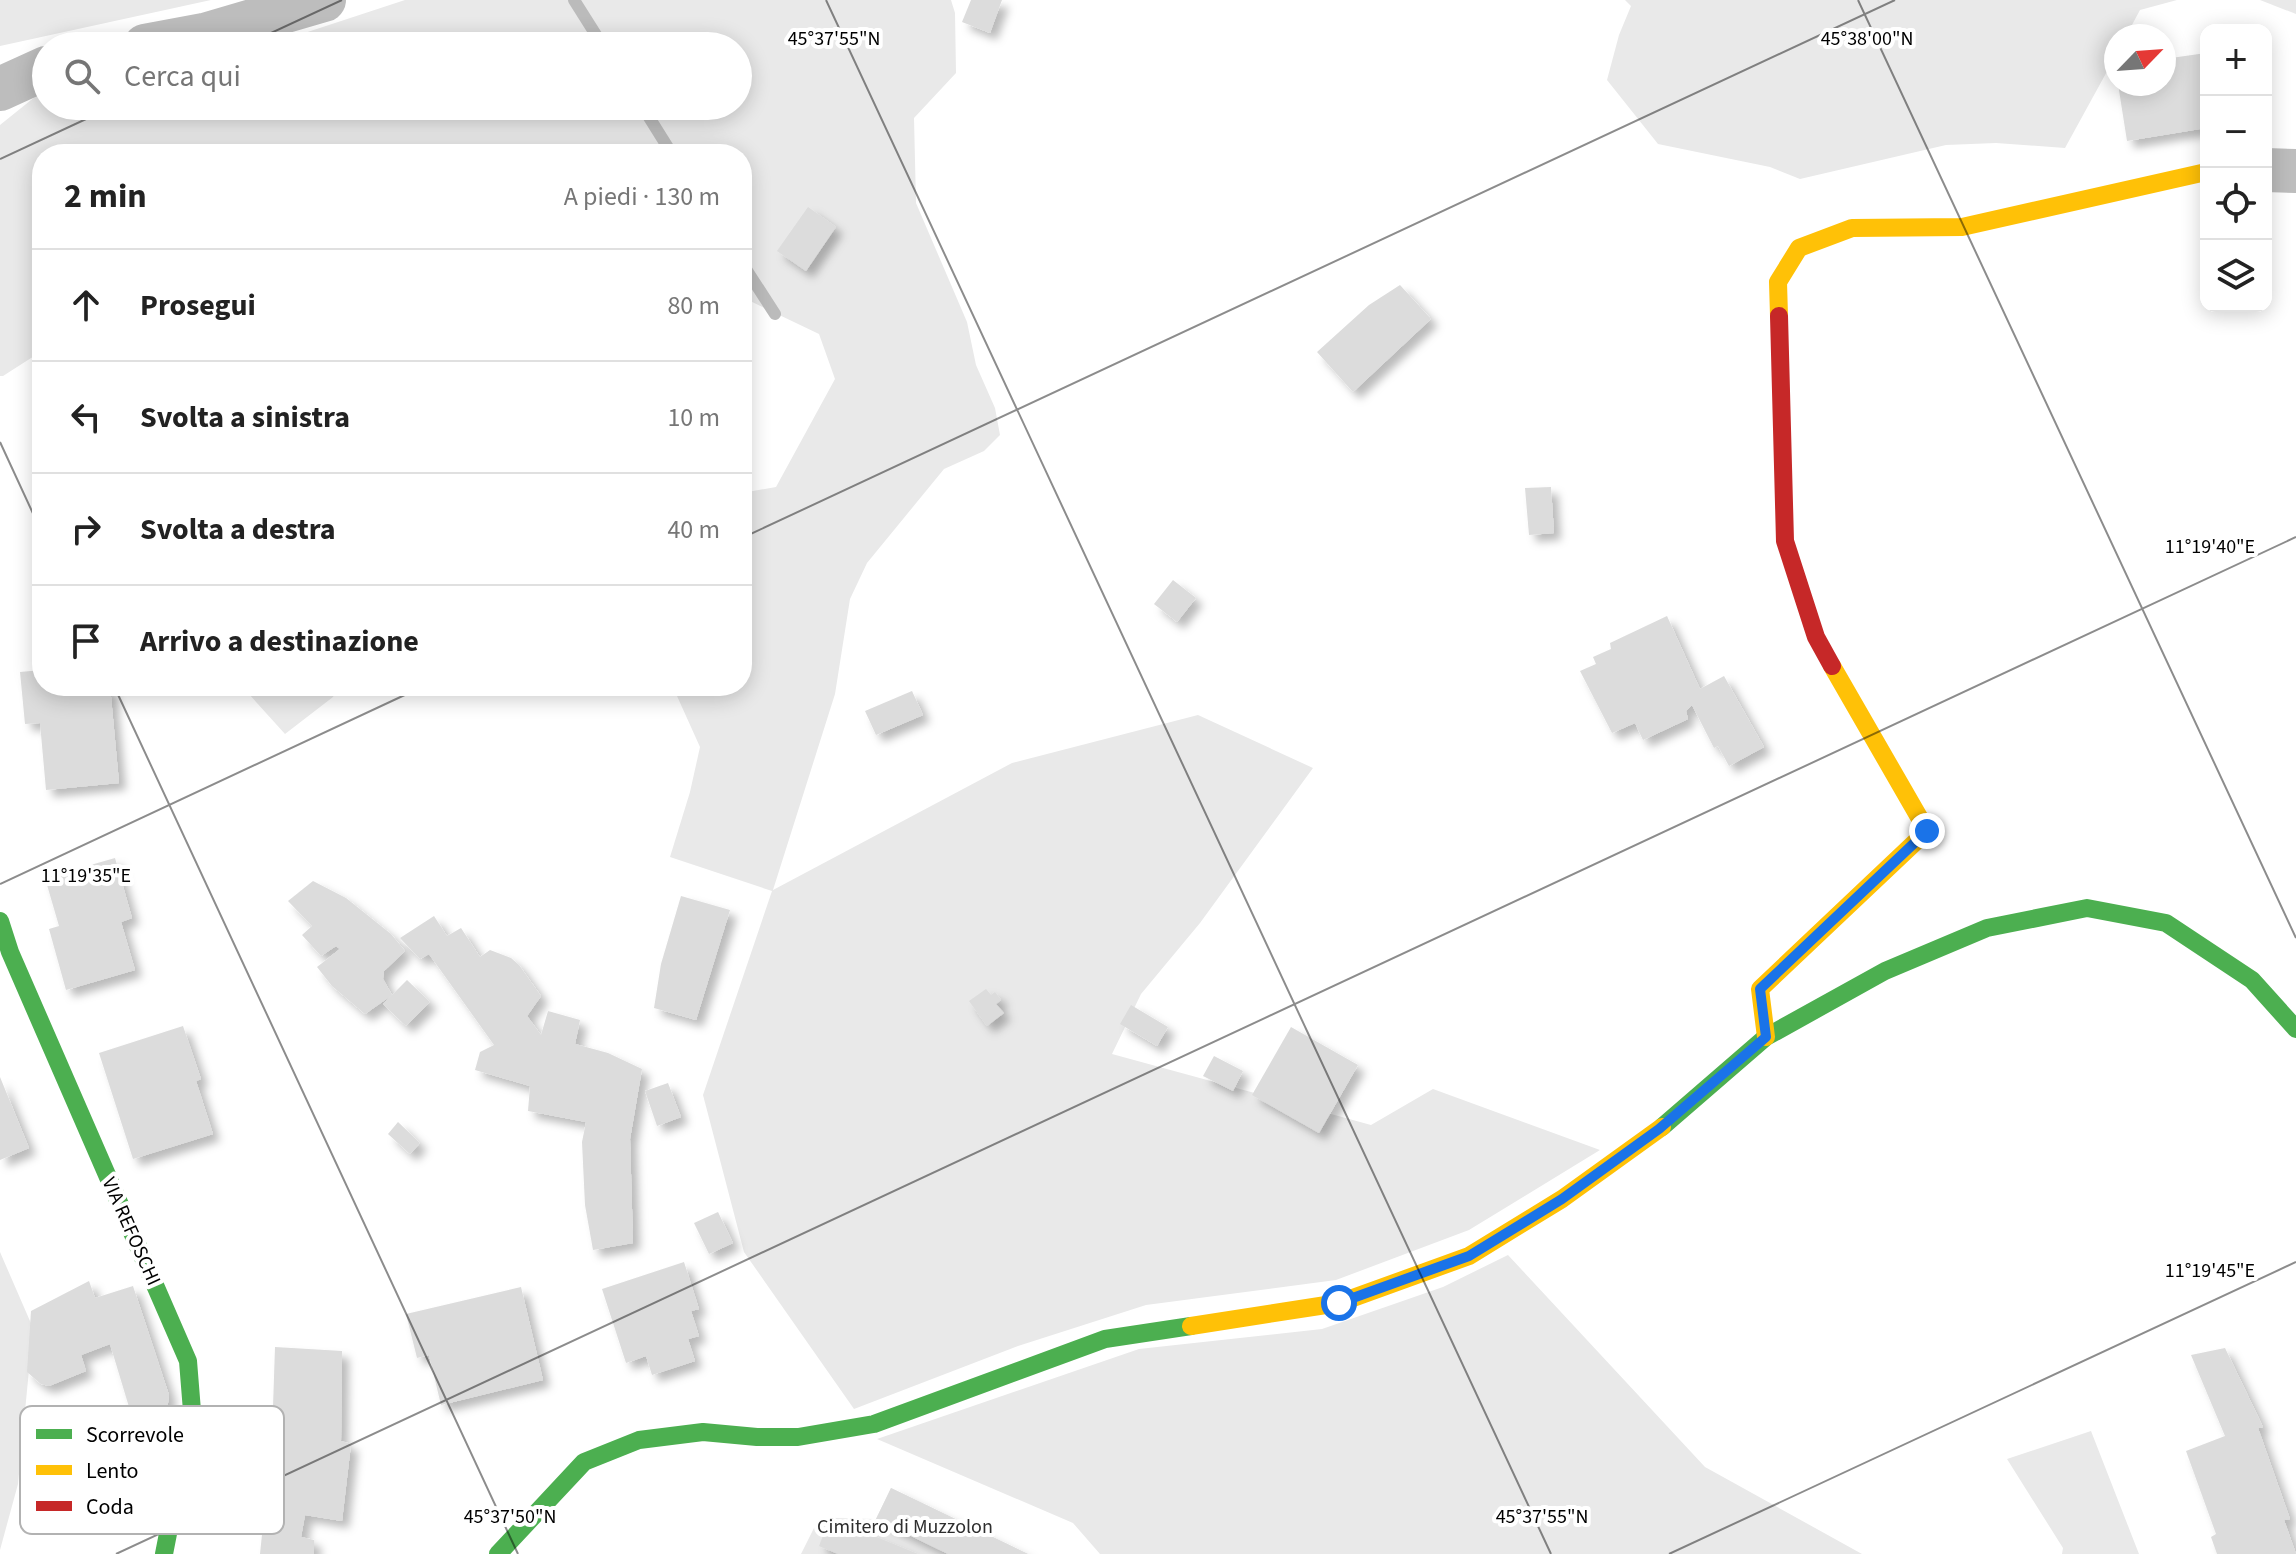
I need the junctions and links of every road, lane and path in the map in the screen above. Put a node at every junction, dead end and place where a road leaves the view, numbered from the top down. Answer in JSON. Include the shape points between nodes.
{"nodes":[{"id":1,"x":324,"y":0,"type":"edge"},
{"id":2,"x":214,"y":32,"type":"edge"},
{"id":3,"x":32,"y":74,"type":"edge"},
{"id":4,"x":0,"y":89,"type":"edge"},
{"id":5,"x":2272,"y":170,"type":"edge"},
{"id":6,"x":2296,"y":171,"type":"edge"},
{"id":7,"x":2200,"y":173,"type":"edge"},
{"id":8,"x":0,"y":921,"type":"edge"},
{"id":9,"x":2296,"y":1029,"type":"edge"},
{"id":10,"x":1766,"y":1037,"type":"junction"},
{"id":11,"x":192,"y":1406,"type":"edge"},
{"id":12,"x":168,"y":1534,"type":"edge"},
{"id":13,"x":164,"y":1554,"type":"edge"},
{"id":14,"x":498,"y":1554,"type":"edge"}],
"edges":[{"from":1,"to":2,"type":"street"},
{"from":3,"to":4,"type":"street"},
{"from":5,"to":6,"type":"street"},
{"from":7,"to":10,"type":"street","via":[[1962,227],[1852,228],[1799,248],[1778,282],[1785,541],[1816,637],[1927,831],[1760,989]]},
{"from":8,"to":11,"type":"street","name":"VIA REFOSCHI","via":[[188,1361]]},
{"from":9,"to":10,"type":"street","via":[[2252,980],[2166,923],[2087,908],[1987,928],[1885,971]]},
{"from":10,"to":14,"type":"street","via":[[1659,1129],[1562,1199],[1469,1256],[1339,1303],[1105,1339],[874,1424],[798,1437],[703,1432],[639,1440],[584,1462]]},
{"from":12,"to":13,"type":"street","name":"VIA REFOSCHI"}]}
